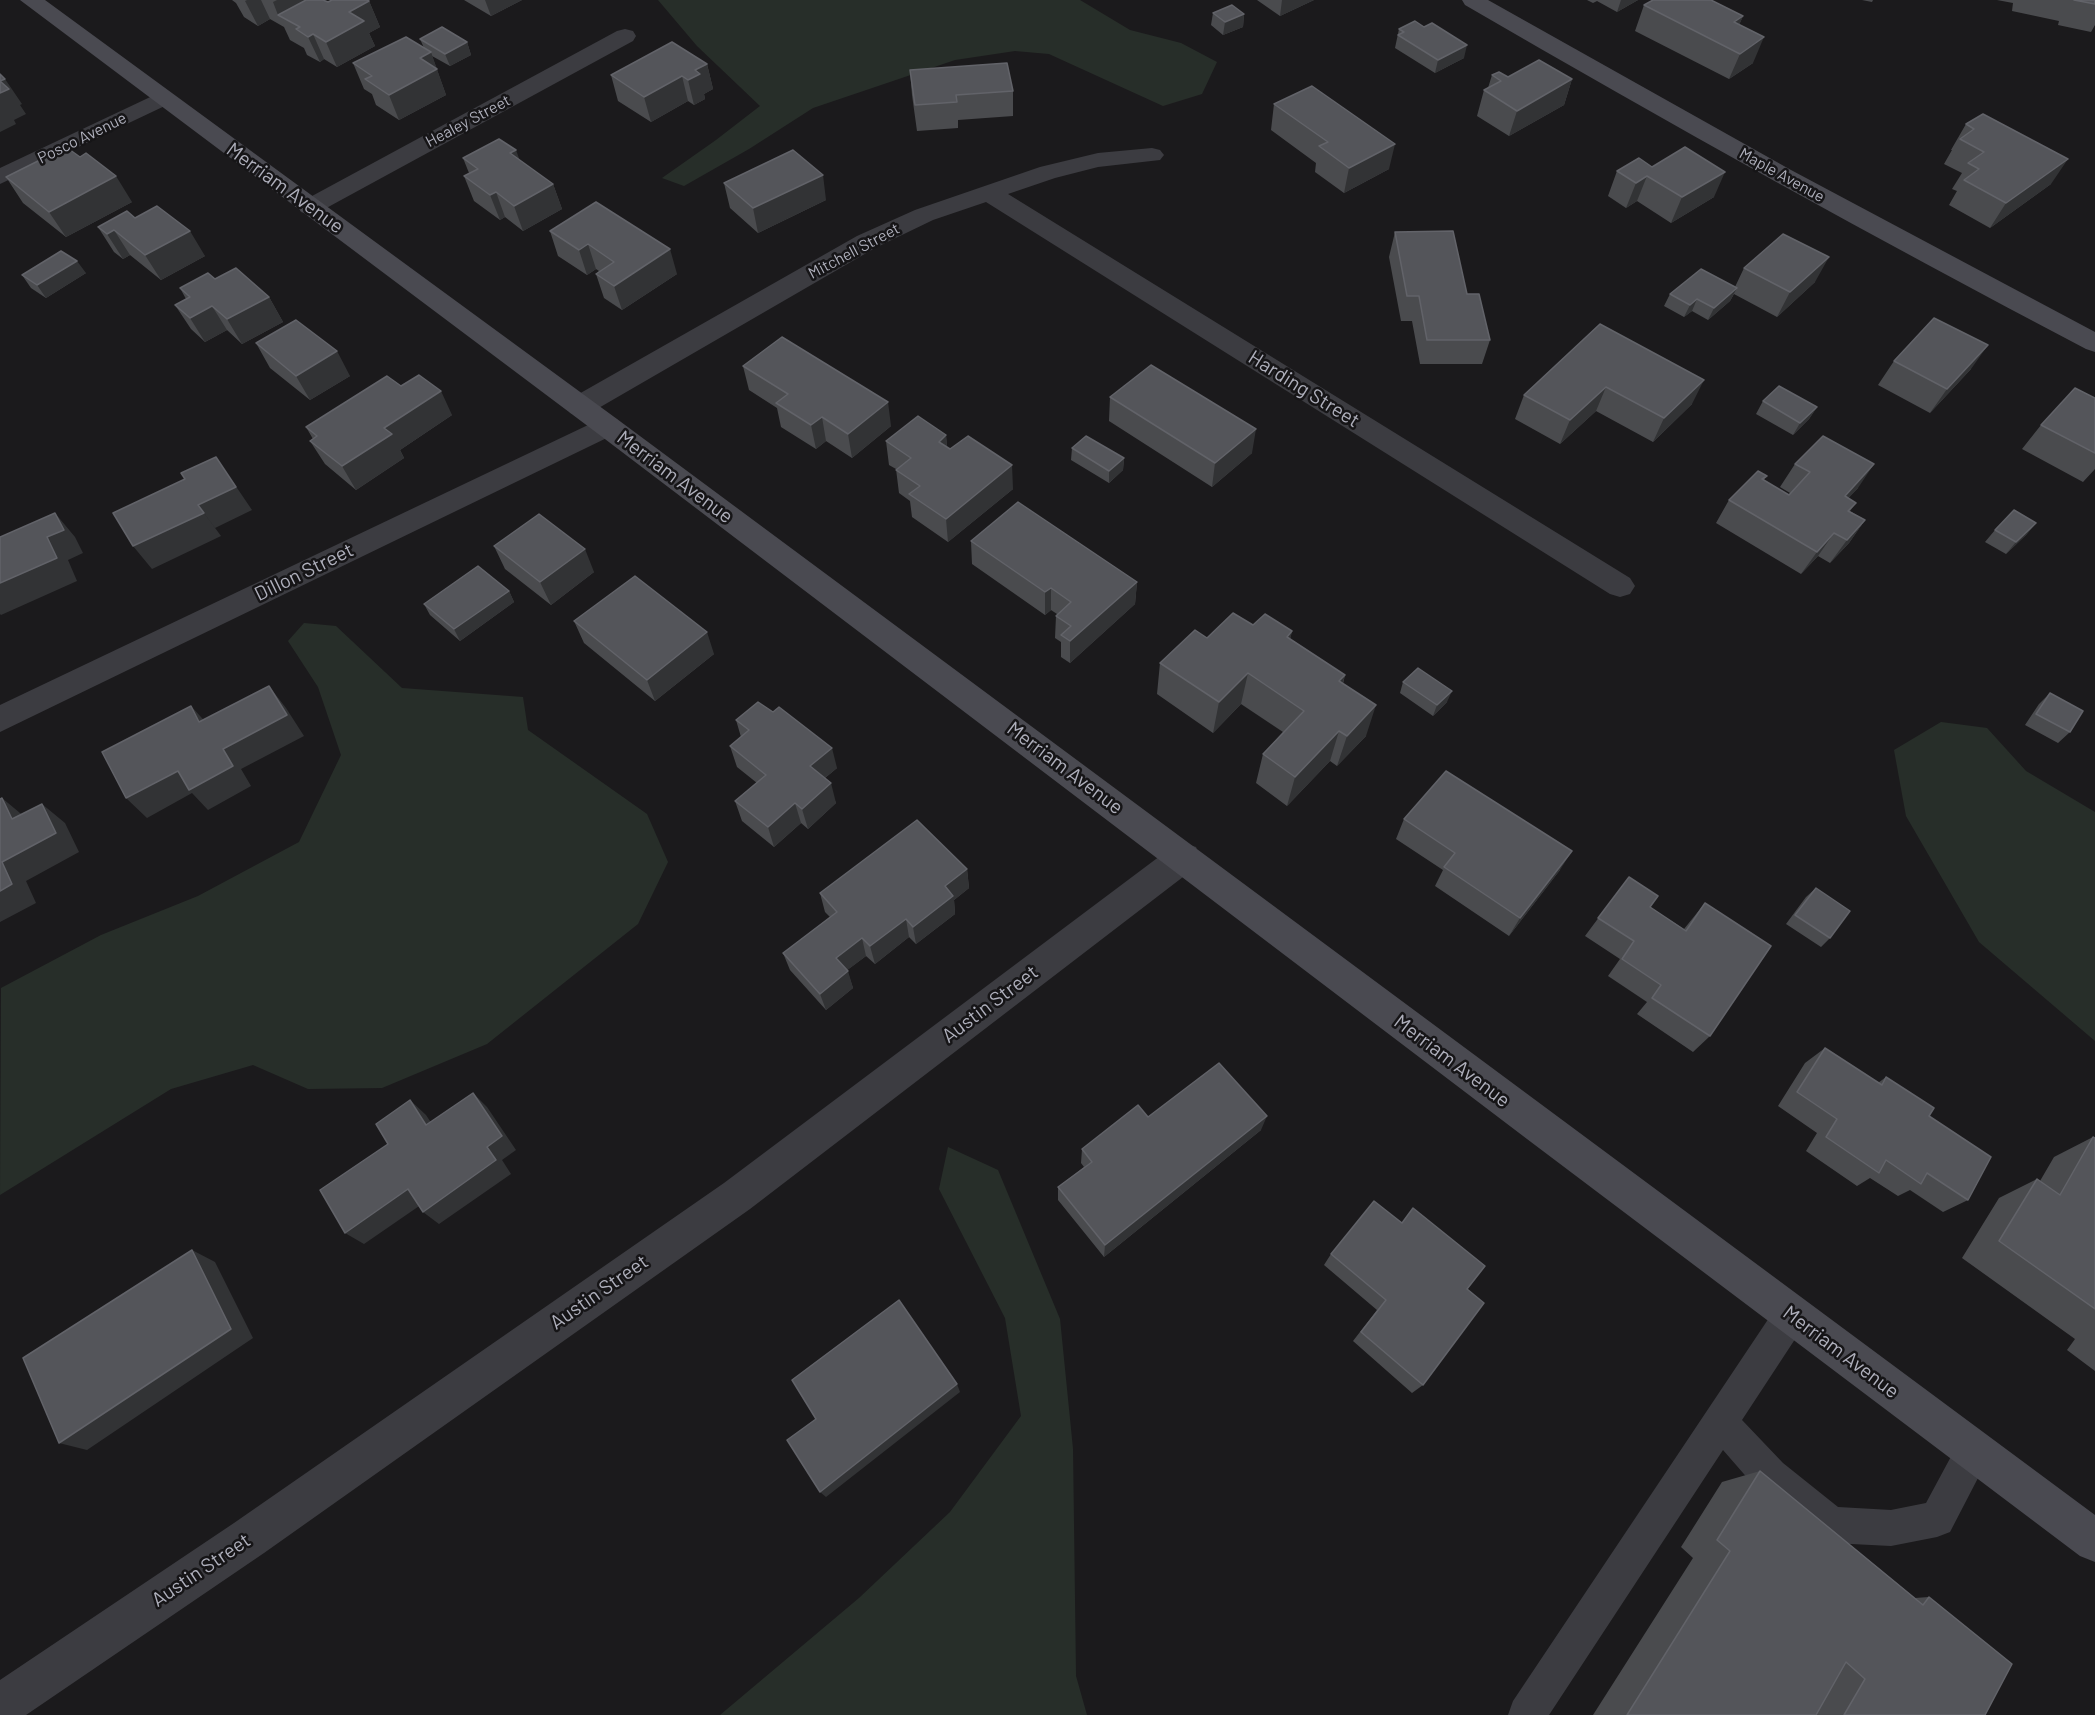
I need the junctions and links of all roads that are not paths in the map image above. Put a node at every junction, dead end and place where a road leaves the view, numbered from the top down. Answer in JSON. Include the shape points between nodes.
{"nodes":[{"id":1,"x":31,"y":0,"type":"edge"},
{"id":2,"x":1473,"y":0,"type":"edge"},
{"id":3,"x":625,"y":36,"type":"dead end"},
{"id":4,"x":163,"y":98,"type":"junction"},
{"id":5,"x":1152,"y":155,"type":"dead end"},
{"id":6,"x":0,"y":177,"type":"edge"},
{"id":7,"x":987,"y":192,"type":"junction"},
{"id":8,"x":310,"y":207,"type":"junction"},
{"id":9,"x":2095,"y":343,"type":"edge"},
{"id":10,"x":580,"y":406,"type":"junction"},
{"id":11,"x":607,"y":426,"type":"junction"},
{"id":12,"x":1620,"y":586,"type":"dead end"},
{"id":13,"x":0,"y":719,"type":"edge"},
{"id":14,"x":1184,"y":857,"type":"junction"},
{"id":15,"x":1791,"y":1315,"type":"junction"},
{"id":16,"x":1720,"y":1422,"type":"junction"},
{"id":17,"x":1974,"y":1451,"type":"junction"},
{"id":18,"x":2095,"y":1541,"type":"edge"},
{"id":19,"x":0,"y":1707,"type":"edge"},
{"id":20,"x":1527,"y":1715,"type":"edge"}],
"edges":[{"from":1,"to":4,"type":"street","name":"Merriam Avenue"},
{"from":2,"to":9,"type":"street","name":"Maple Avenue","via":[[1853,215]]},
{"from":3,"to":8,"type":"street","name":"Healey Street"},
{"from":4,"to":6,"type":"street","name":"Posco Avenue"},
{"from":4,"to":8,"type":"street","name":"Merriam Avenue"},
{"from":5,"to":7,"type":"street","name":"Mitchell Street","via":[[1098,160]]},
{"from":7,"to":10,"type":"street","name":"Mitchell Street","via":[[867,242]]},
{"from":7,"to":12,"type":"street","name":"Harding Street"},
{"from":8,"to":10,"type":"street","name":"Merriam Avenue"},
{"from":10,"to":11,"type":"street","name":"Merriam Avenue"},
{"from":11,"to":13,"type":"street","name":"Dillon Street"},
{"from":11,"to":14,"type":"street","name":"Merriam Avenue"},
{"from":14,"to":15,"type":"street","name":"Merriam Avenue"},
{"from":14,"to":19,"type":"street","name":"Austin Street","via":[[727,1203]]},
{"from":15,"to":16,"type":"lane"},
{"from":15,"to":17,"type":"street","name":"Merriam Avenue"},
{"from":16,"to":17,"type":"lane","via":[[1770,1476],[1832,1525],[1891,1528],[1936,1519]]},
{"from":16,"to":20,"type":"lane"},
{"from":17,"to":18,"type":"street","name":"Merriam Avenue"}]}
